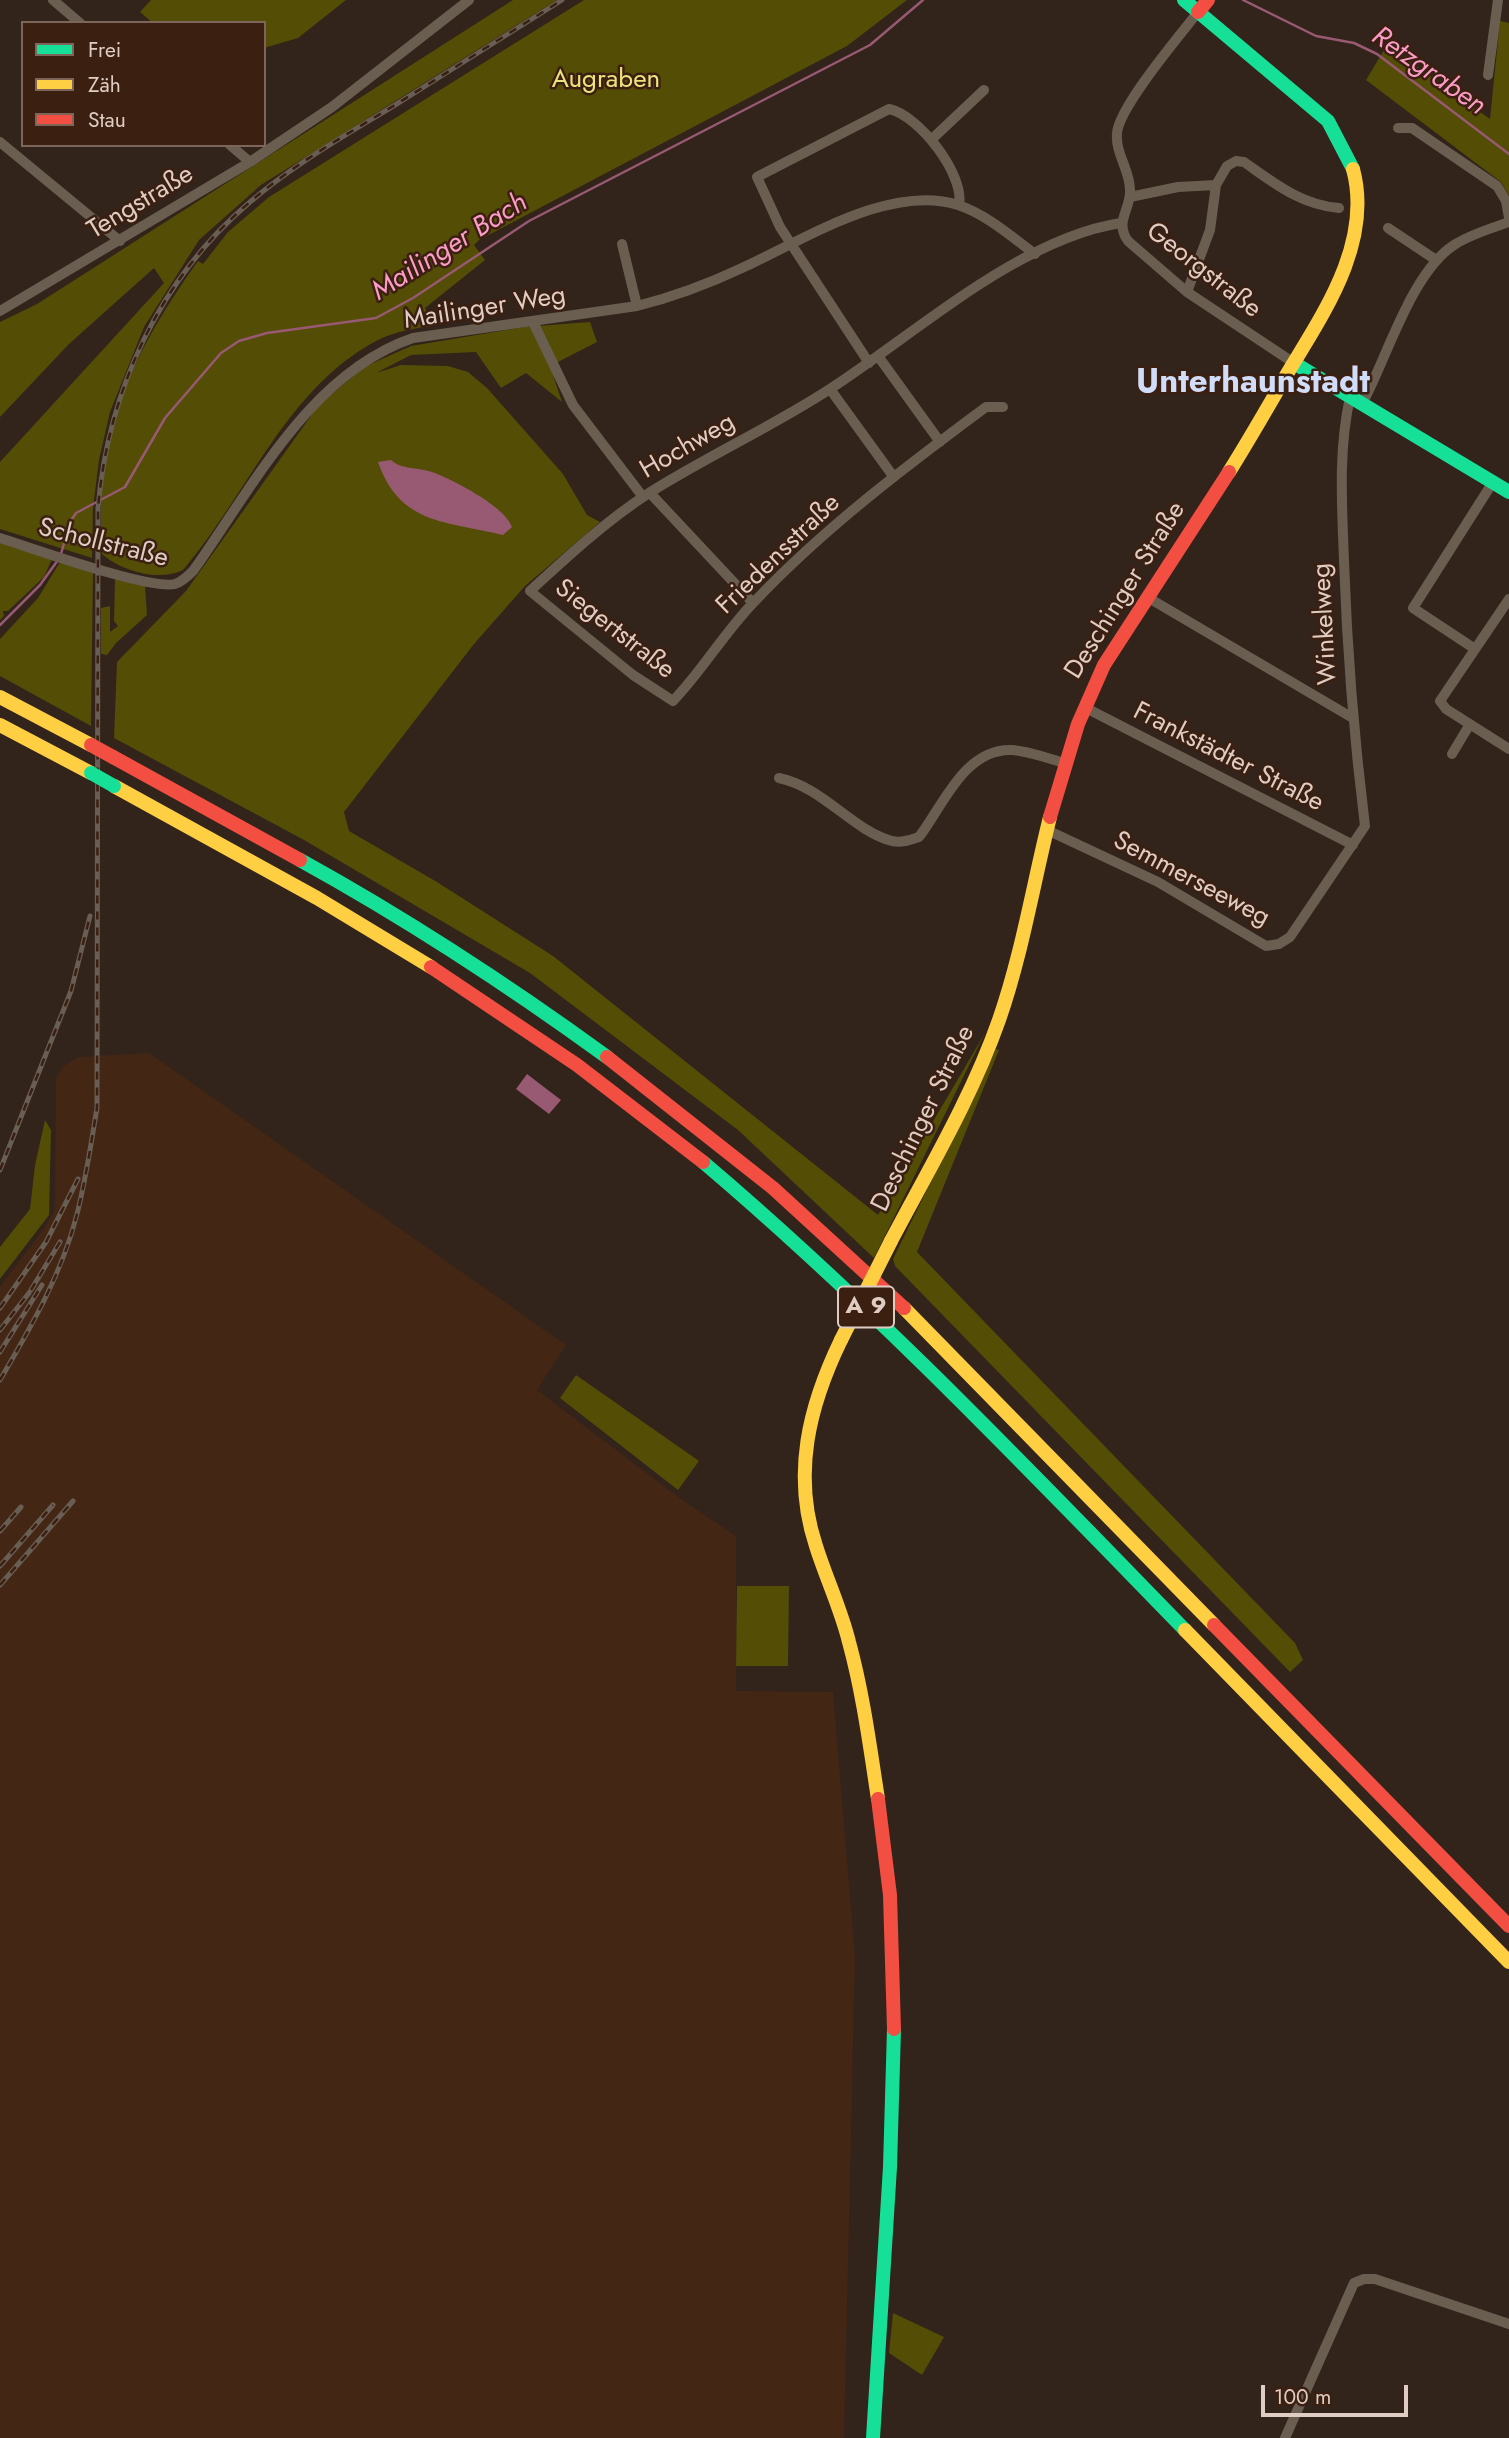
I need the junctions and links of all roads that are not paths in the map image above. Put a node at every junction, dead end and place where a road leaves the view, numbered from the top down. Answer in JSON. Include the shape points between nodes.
{"nodes":[{"id":1,"x":53,"y":0,"type":"edge"},
{"id":2,"x":469,"y":0,"type":"edge"},
{"id":3,"x":1184,"y":0,"type":"edge"},
{"id":4,"x":1208,"y":0,"type":"edge"},
{"id":5,"x":1498,"y":0,"type":"edge"},
{"id":6,"x":1198,"y":12,"type":"junction"},
{"id":7,"x":78,"y":21,"type":"edge"},
{"id":8,"x":1488,"y":75,"type":"dead end"},
{"id":9,"x":984,"y":90,"type":"dead end"},
{"id":10,"x":1398,"y":128,"type":"dead end"},
{"id":11,"x":931,"y":140,"type":"junction"},
{"id":12,"x":0,"y":142,"type":"edge"},
{"id":13,"x":232,"y":147,"type":"edge"},
{"id":14,"x":250,"y":162,"type":"junction"},
{"id":15,"x":1216,"y":185,"type":"junction"},
{"id":16,"x":1130,"y":197,"type":"junction"},
{"id":17,"x":959,"y":205,"type":"junction"},
{"id":18,"x":1339,"y":208,"type":"dead end"},
{"id":19,"x":1509,"y":220,"type":"edge"},
{"id":20,"x":1121,"y":223,"type":"junction"},
{"id":21,"x":1388,"y":228,"type":"dead end"},
{"id":22,"x":120,"y":241,"type":"junction"},
{"id":23,"x":622,"y":244,"type":"dead end"},
{"id":24,"x":792,"y":245,"type":"junction"},
{"id":25,"x":1035,"y":254,"type":"junction"},
{"id":26,"x":1436,"y":260,"type":"junction"},
{"id":27,"x":1187,"y":292,"type":"junction"},
{"id":28,"x":636,"y":306,"type":"junction"},
{"id":29,"x":0,"y":311,"type":"edge"},
{"id":30,"x":533,"y":321,"type":"junction"},
{"id":31,"x":878,"y":356,"type":"junction"},
{"id":32,"x":869,"y":363,"type":"junction"},
{"id":33,"x":1294,"y":363,"type":"junction"},
{"id":34,"x":830,"y":389,"type":"junction"},
{"id":35,"x":1356,"y":400,"type":"junction"},
{"id":36,"x":1003,"y":407,"type":"dead end"},
{"id":37,"x":940,"y":442,"type":"junction"},
{"id":38,"x":893,"y":476,"type":"junction"},
{"id":39,"x":1493,"y":482,"type":"junction"},
{"id":40,"x":1509,"y":492,"type":"edge"},
{"id":41,"x":646,"y":495,"type":"junction"},
{"id":42,"x":0,"y":538,"type":"edge"},
{"id":43,"x":193,"y":571,"type":"joint"},
{"id":44,"x":530,"y":591,"type":"joint"},
{"id":45,"x":1147,"y":597,"type":"junction"},
{"id":46,"x":1509,"y":599,"type":"edge"},
{"id":47,"x":753,"y":603,"type":"junction"},
{"id":48,"x":1475,"y":649,"type":"junction"},
{"id":49,"x":0,"y":697,"type":"edge"},
{"id":50,"x":673,"y":701,"type":"joint"},
{"id":51,"x":1084,"y":707,"type":"junction"},
{"id":52,"x":1351,"y":717,"type":"junction"},
{"id":53,"x":1470,"y":724,"type":"junction"},
{"id":54,"x":0,"y":725,"type":"edge"},
{"id":55,"x":1508,"y":746,"type":"edge"},
{"id":56,"x":1452,"y":754,"type":"dead end"},
{"id":57,"x":1064,"y":763,"type":"junction"},
{"id":58,"x":779,"y":778,"type":"dead end"},
{"id":59,"x":1047,"y":830,"type":"junction"},
{"id":60,"x":1353,"y":845,"type":"junction"},
{"id":61,"x":1509,"y":1926,"type":"edge"},
{"id":62,"x":1509,"y":1962,"type":"edge"},
{"id":63,"x":1509,"y":2324,"type":"edge"},
{"id":64,"x":873,"y":2438,"type":"edge"},
{"id":65,"x":1285,"y":2438,"type":"edge"}],
"edges":[{"from":1,"to":7,"type":"street"},
{"from":2,"to":14,"type":"street","name":"Tengstraße","via":[[332,107]]},
{"from":3,"to":6,"type":"main road","name":"Deschinger Straße"},
{"from":4,"to":6,"type":"main road"},
{"from":5,"to":8,"type":"street"},
{"from":6,"to":16,"type":"street","name":"Georgstraße","via":[[1120,121],[1117,144]]},
{"from":6,"to":33,"type":"main road","name":"Deschinger Straße","via":[[1328,121],[1354,165],[1360,213],[1351,248]]},
{"from":9,"to":11,"type":"street"},
{"from":10,"to":19,"type":"street","via":[[1412,128],[1497,186]]},
{"from":11,"to":17,"type":"street","via":[[953,172],[961,196]]},
{"from":11,"to":24,"type":"street","via":[[898,110],[889,108],[757,177]]},
{"from":12,"to":22,"type":"street"},
{"from":13,"to":14,"type":"street"},
{"from":14,"to":22,"type":"street","name":"Tengstraße"},
{"from":15,"to":16,"type":"street"},
{"from":15,"to":18,"type":"street","via":[[1227,166],[1244,162],[1284,191],[1316,205]]},
{"from":15,"to":27,"type":"street","via":[[1210,230]]},
{"from":16,"to":20,"type":"street","name":"Georgstraße"},
{"from":17,"to":24,"type":"street","name":"Mailinger Weg","via":[[925,200],[885,206]]},
{"from":17,"to":25,"type":"street","name":"Mailinger Weg"},
{"from":19,"to":26,"type":"street","name":"Winkelweg","via":[[1469,236]]},
{"from":20,"to":25,"type":"street","name":"Hochweg","via":[[1080,231]]},
{"from":20,"to":27,"type":"street","name":"Georgstraße","via":[[1128,241]]},
{"from":21,"to":26,"type":"street"},
{"from":22,"to":29,"type":"street","name":"Tengstraße"},
{"from":23,"to":28,"type":"street"},
{"from":24,"to":28,"type":"street","name":"Mailinger Weg","via":[[706,284]]},
{"from":24,"to":32,"type":"street"},
{"from":25,"to":31,"type":"street","name":"Hochweg","via":[[963,295]]},
{"from":26,"to":35,"type":"street","name":"Winkelweg","via":[[1414,291]]},
{"from":27,"to":33,"type":"street","name":"Georgstraße"},
{"from":28,"to":30,"type":"street","name":"Mailinger Weg"},
{"from":30,"to":41,"type":"street","via":[[573,405]]},
{"from":30,"to":43,"type":"street","name":"Mailinger Weg","via":[[413,338],[383,348],[359,364],[296,424]]},
{"from":31,"to":32,"type":"street","name":"Hochweg"},
{"from":31,"to":37,"type":"street"},
{"from":32,"to":34,"type":"street","name":"Hochweg"},
{"from":33,"to":35,"type":"main road"},
{"from":33,"to":45,"type":"main road","name":"Deschinger Straße"},
{"from":34,"to":38,"type":"street"},
{"from":34,"to":41,"type":"street","name":"Hochweg"},
{"from":35,"to":39,"type":"main road"},
{"from":35,"to":52,"type":"street","name":"Winkelweg","via":[[1341,463]]},
{"from":36,"to":37,"type":"street","name":"Friedensstraße","via":[[986,407]]},
{"from":37,"to":38,"type":"street","name":"Friedensstraße"},
{"from":38,"to":47,"type":"street","name":"Friedensstraße"},
{"from":39,"to":40,"type":"main road"},
{"from":39,"to":48,"type":"street","via":[[1413,608]]},
{"from":41,"to":44,"type":"street","name":"Hochweg"},
{"from":41,"to":47,"type":"street"},
{"from":42,"to":43,"type":"street","name":"Schollstraße","via":[[165,584],[176,584]]},
{"from":44,"to":50,"type":"street","name":"Siegertstraße"},
{"from":45,"to":51,"type":"main road","name":"Deschinger Straße"},
{"from":45,"to":52,"type":"street"},
{"from":46,"to":48,"type":"street"},
{"from":47,"to":50,"type":"street","name":"Friedensstraße"},
{"from":48,"to":53,"type":"street","via":[[1440,701]]},
{"from":49,"to":61,"type":"main road","number":"A 9","bridge":true,"via":[[394,912],[653,1090],[773,1188],[898,1302]]},
{"from":51,"to":57,"type":"main road","name":"Deschinger Straße"},
{"from":51,"to":60,"type":"street","name":"Frankstädter Straße"},
{"from":52,"to":60,"type":"street","name":"Winkelweg","via":[[1365,826]]},
{"from":53,"to":55,"type":"street"},
{"from":53,"to":56,"type":"street"},
{"from":54,"to":62,"type":"main road","number":"A 9","bridge":true,"via":[[255,860],[370,927],[515,1021],[639,1111],[758,1207],[881,1320]]},
{"from":57,"to":58,"type":"street","via":[[1018,751],[991,754],[962,774],[919,837],[905,841],[887,839],[797,782]]},
{"from":57,"to":59,"type":"main road","name":"Deschinger Straße"},
{"from":59,"to":60,"type":"street","name":"Semmerseeweg","via":[[1158,883],[1266,946],[1290,937]]},
{"from":59,"to":64,"type":"main road","name":"Deschinger Straße","bridge":true,"via":[[995,1031],[824,1375],[811,1411],[804,1476],[808,1514],[849,1640],[889,1892],[891,2140]]},
{"from":63,"to":65,"type":"street","via":[[1375,2279],[1354,2283]]}]}
